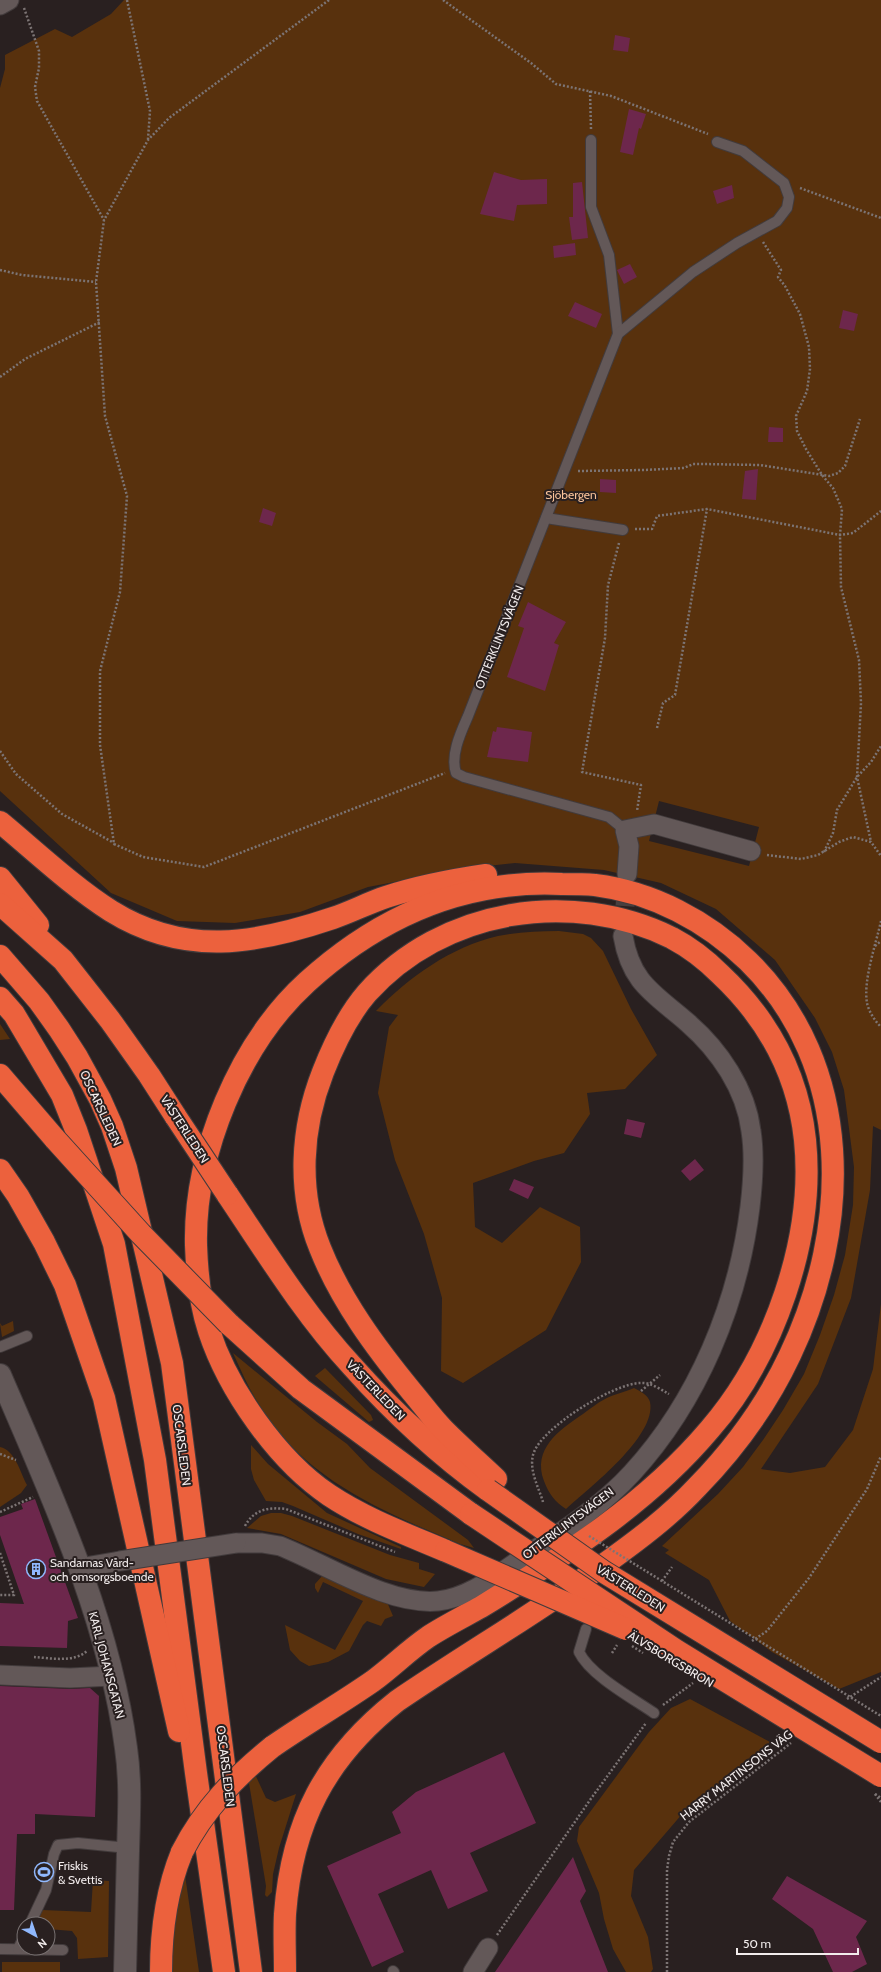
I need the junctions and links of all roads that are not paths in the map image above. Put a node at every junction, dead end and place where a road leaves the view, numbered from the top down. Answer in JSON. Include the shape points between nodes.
{"nodes":[{"id":1,"x":16,"y":4,"type":"edge"},
{"id":2,"x":0,"y":6,"type":"edge"},
{"id":3,"x":591,"y":140,"type":"road end"},
{"id":4,"x":717,"y":142,"type":"road end"},
{"id":5,"x":618,"y":334,"type":"junction"},
{"id":6,"x":546,"y":518,"type":"junction"},
{"id":7,"x":623,"y":530,"type":"road end"},
{"id":8,"x":0,"y":822,"type":"edge"},
{"id":9,"x":631,"y":829,"type":"junction"},
{"id":10,"x":751,"y":851,"type":"road end"},
{"id":11,"x":627,"y":874,"type":"tunnel mouth"},
{"id":12,"x":0,"y":878,"type":"edge"},
{"id":13,"x":542,"y":883,"type":"junction"},
{"id":14,"x":0,"y":904,"type":"edge"},
{"id":15,"x":623,"y":936,"type":"tunnel mouth"},
{"id":16,"x":0,"y":956,"type":"edge"},
{"id":17,"x":63,"y":960,"type":"junction"},
{"id":18,"x":0,"y":998,"type":"edge"},
{"id":19,"x":0,"y":1075,"type":"edge"},
{"id":20,"x":0,"y":1170,"type":"edge"},
{"id":21,"x":27,"y":1336,"type":"dead end"},
{"id":22,"x":0,"y":1347,"type":"edge"},
{"id":23,"x":0,"y":1375,"type":"edge"},
{"id":24,"x":492,"y":1485,"type":"junction"},
{"id":25,"x":79,"y":1568,"type":"junction"},
{"id":26,"x":586,"y":1628,"type":"dead end"},
{"id":27,"x":677,"y":1651,"type":"junction"},
{"id":28,"x":0,"y":1675,"type":"edge"},
{"id":29,"x":112,"y":1676,"type":"junction"},
{"id":30,"x":654,"y":1713,"type":"road end"},
{"id":31,"x":881,"y":1742,"type":"edge"},
{"id":32,"x":196,"y":1773,"type":"junction"},
{"id":33,"x":878,"y":1785,"type":"edge"},
{"id":34,"x":128,"y":1848,"type":"junction"},
{"id":35,"x":34,"y":1916,"type":"edge"},
{"id":36,"x":488,"y":1948,"type":"road end"},
{"id":37,"x":0,"y":1949,"type":"edge"},
{"id":38,"x":16,"y":1949,"type":"edge"},
{"id":39,"x":56,"y":1950,"type":"edge"},
{"id":40,"x":63,"y":1950,"type":"dead end"},
{"id":41,"x":125,"y":1972,"type":"edge"},
{"id":42,"x":161,"y":1972,"type":"edge"},
{"id":43,"x":224,"y":1972,"type":"edge"},
{"id":44,"x":252,"y":1972,"type":"edge"},
{"id":45,"x":285,"y":1972,"type":"edge"},
{"id":46,"x":473,"y":1972,"type":"edge"}],
"edges":[{"from":1,"to":2,"type":"street"},
{"from":3,"to":5,"type":"lane","via":[[590,207],[609,255]]},
{"from":4,"to":5,"type":"lane","via":[[743,151],[784,183],[788,197],[787,208],[777,221],[693,272]]},
{"from":5,"to":6,"type":"lane","name":"OTTERKLINTSVÄGEN"},
{"from":6,"to":7,"type":"lane"},
{"from":6,"to":9,"type":"lane","name":"OTTERKLINTSVÄGEN","via":[[457,744],[455,770],[459,776],[476,782],[609,816]]},
{"from":8,"to":13,"type":"highway","via":[[112,912],[154,931],[189,940],[210,942],[258,939],[334,918],[426,884],[493,874],[524,876]]},
{"from":9,"to":10,"type":"street","via":[[654,824]]},
{"from":9,"to":11,"type":"street"},
{"from":12,"to":17,"type":"highway","via":[[33,917]]},
{"from":13,"to":27,"type":"highway","bridge":true,"via":[[475,891],[429,904],[402,915],[366,936],[316,974],[279,1011],[245,1061],[223,1108],[201,1184],[196,1240],[198,1280],[209,1331],[224,1368],[244,1403],[265,1433],[294,1466],[324,1492],[360,1514]]},
{"from":13,"to":45,"type":"highway","via":[[594,885],[630,892],[669,906],[694,920],[742,955],[772,988],[804,1039],[818,1071],[830,1121],[833,1188],[820,1270],[802,1326],[779,1378],[748,1427],[694,1491],[638,1540],[567,1591],[397,1701],[370,1723],[339,1757],[316,1796],[296,1845],[285,1914]]},
{"from":14,"to":17,"type":"highway","name":"VÄSTERLEDEN"},
{"from":15,"to":25,"type":"street","name":"OTTERKLINTSVÄGEN","bridge":true,"via":[[632,968],[639,980],[706,1040],[742,1094],[752,1131],[753,1161],[747,1231],[727,1306],[712,1345],[697,1379],[664,1434],[631,1474],[606,1497],[540,1546],[462,1596],[436,1601],[422,1601],[389,1594],[280,1546],[240,1536]]},
{"from":16,"to":44,"type":"highway","name":"OSCARSLEDEN","via":[[39,1001],[85,1071],[112,1126],[126,1168],[172,1363]]},
{"from":17,"to":24,"type":"highway","name":"VÄSTERLEDEN","bridge":true,"via":[[149,1075],[286,1280],[351,1365],[429,1444],[458,1469]]},
{"from":18,"to":32,"type":"highway","via":[[14,1014],[62,1095],[114,1244],[155,1460]]},
{"from":19,"to":27,"type":"highway","bridge":true,"via":[[141,1234],[229,1324],[300,1389],[472,1514]]},
{"from":20,"to":32,"type":"highway","via":[[40,1236],[65,1285],[104,1398],[176,1724]]},
{"from":21,"to":22,"type":"lane"},
{"from":23,"to":25,"type":"street","name":"KARL JOHANSGATAN"},
{"from":24,"to":31,"type":"highway","name":"VÄSTERLEDEN","bridge":true,"via":[[604,1572]]},
{"from":24,"to":42,"type":"highway","bridge":true,"via":[[441,1427],[363,1328],[340,1290],[320,1248],[306,1197],[304,1151],[310,1113],[313,1098],[334,1043],[350,1015],[384,976],[426,944],[457,930],[505,915],[569,911],[601,915],[651,929],[676,940],[698,955],[753,1008],[783,1058],[798,1102],[804,1130],[806,1188],[799,1243],[772,1327],[752,1371],[734,1400],[677,1467],[637,1502],[597,1533],[429,1637],[376,1679],[305,1723],[272,1747],[238,1776],[197,1825],[182,1852],[169,1891],[161,1948]]},
{"from":25,"to":29,"type":"street","name":"KARL JOHANSGATAN"},
{"from":26,"to":30,"type":"lane","via":[[579,1652],[582,1660]]},
{"from":27,"to":33,"type":"highway","bridge":true},
{"from":28,"to":29,"type":"street","via":[[70,1678]]},
{"from":29,"to":34,"type":"street","name":"KARL JOHANSGATAN","via":[[128,1768]]},
{"from":32,"to":43,"type":"highway"},
{"from":34,"to":35,"type":"lane","via":[[78,1843],[58,1845],[46,1890]]},
{"from":34,"to":41,"type":"street","name":"KARL JOHANSGATAN"},
{"from":36,"to":46,"type":"street"},
{"from":37,"to":38,"type":"lane"},
{"from":39,"to":40,"type":"lane"}]}
